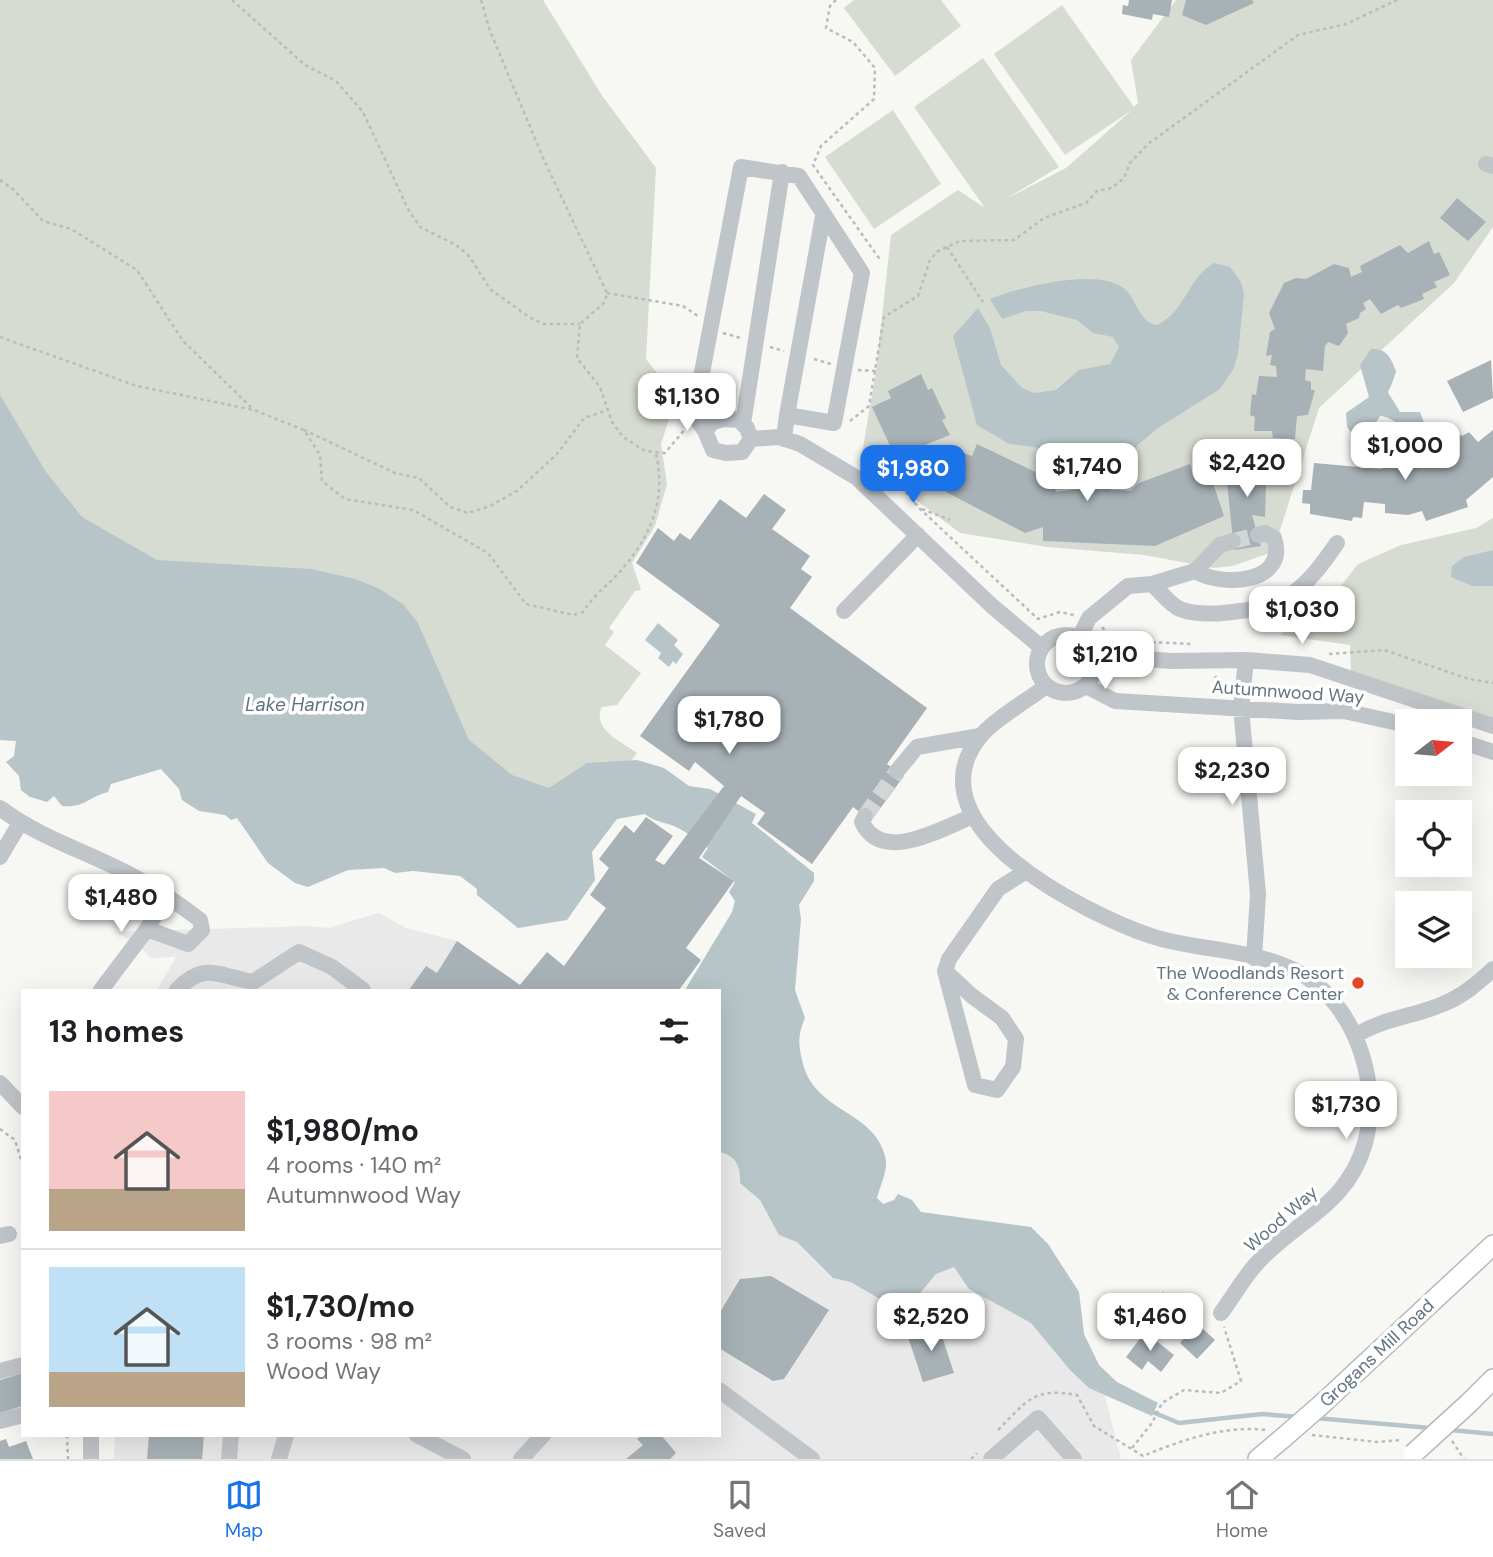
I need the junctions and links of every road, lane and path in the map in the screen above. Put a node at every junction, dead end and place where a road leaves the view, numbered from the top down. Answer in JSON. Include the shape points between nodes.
{"nodes":[{"id":1,"x":232,"y":0,"type":"edge"},
{"id":2,"x":481,"y":0,"type":"edge"},
{"id":3,"x":836,"y":0,"type":"edge"},
{"id":4,"x":1397,"y":0,"type":"edge"},
{"id":5,"x":782,"y":172,"type":"junction"},
{"id":6,"x":0,"y":180,"type":"edge"},
{"id":7,"x":824,"y":216,"type":"junction"},
{"id":8,"x":947,"y":247,"type":"junction"},
{"id":9,"x":881,"y":261,"type":"dead end"},
{"id":10,"x":983,"y":302,"type":"dead end"},
{"id":11,"x":580,"y":324,"type":"junction"},
{"id":12,"x":0,"y":337,"type":"edge"},
{"id":13,"x":254,"y":410,"type":"junction"},
{"id":14,"x":608,"y":410,"type":"junction"},
{"id":15,"x":694,"y":415,"type":"junction"},
{"id":16,"x":787,"y":415,"type":"junction"},
{"id":17,"x":845,"y":425,"type":"dead end"},
{"id":18,"x":304,"y":430,"type":"junction"},
{"id":19,"x":705,"y":431,"type":"junction"},
{"id":20,"x":747,"y":431,"type":"junction"},
{"id":21,"x":784,"y":439,"type":"junction"},
{"id":22,"x":656,"y":454,"type":"junction"},
{"id":23,"x":875,"y":473,"type":"dead end"},
{"id":24,"x":919,"y":508,"type":"junction"},
{"id":25,"x":950,"y":520,"type":"dead end"},
{"id":26,"x":918,"y":535,"type":"junction"},
{"id":27,"x":1258,"y":535,"type":"dead end"},
{"id":28,"x":1233,"y":541,"type":"tunnel mouth"},
{"id":29,"x":1337,"y":543,"type":"dead end"},
{"id":30,"x":1195,"y":572,"type":"junction"},
{"id":31,"x":1152,"y":584,"type":"junction"},
{"id":32,"x":844,"y":611,"type":"dead end"},
{"id":33,"x":1089,"y":618,"type":"junction"},
{"id":34,"x":1079,"y":638,"type":"junction"},
{"id":35,"x":1201,"y":644,"type":"dead end"},
{"id":36,"x":1041,"y":648,"type":"junction"},
{"id":37,"x":1323,"y":654,"type":"dead end"},
{"id":38,"x":1094,"y":655,"type":"junction"},
{"id":39,"x":1246,"y":660,"type":"junction"},
{"id":40,"x":1493,"y":683,"type":"edge"},
{"id":41,"x":1086,"y":686,"type":"junction"},
{"id":42,"x":1046,"y":687,"type":"junction"},
{"id":43,"x":1241,"y":708,"type":"junction"},
{"id":44,"x":1395,"y":722,"type":"edge"},
{"id":45,"x":1493,"y":726,"type":"edge"},
{"id":46,"x":980,"y":736,"type":"junction"},
{"id":47,"x":1472,"y":745,"type":"edge"},
{"id":48,"x":1493,"y":752,"type":"edge"},
{"id":49,"x":897,"y":771,"type":"tunnel mouth"},
{"id":50,"x":0,"y":808,"type":"edge"},
{"id":51,"x":865,"y":816,"type":"dead end"},
{"id":52,"x":973,"y":816,"type":"junction"},
{"id":53,"x":20,"y":823,"type":"junction"},
{"id":54,"x":0,"y":857,"type":"edge"},
{"id":55,"x":1025,"y":872,"type":"junction"},
{"id":56,"x":167,"y":895,"type":"junction"},
{"id":57,"x":147,"y":929,"type":"junction"},
{"id":58,"x":1254,"y":958,"type":"junction"},
{"id":59,"x":1493,"y":969,"type":"edge"},
{"id":60,"x":946,"y":971,"type":"junction"},
{"id":61,"x":102,"y":989,"type":"edge"},
{"id":62,"x":178,"y":989,"type":"edge"},
{"id":63,"x":362,"y":989,"type":"edge"},
{"id":64,"x":1355,"y":1036,"type":"junction"},
{"id":65,"x":0,"y":1083,"type":"edge"},
{"id":66,"x":21,"y":1099,"type":"edge"},
{"id":67,"x":0,"y":1129,"type":"edge"},
{"id":68,"x":21,"y":1160,"type":"edge"},
{"id":69,"x":1493,"y":1245,"type":"edge"},
{"id":70,"x":1221,"y":1313,"type":"joint"},
{"id":71,"x":21,"y":1366,"type":"edge"},
{"id":72,"x":0,"y":1371,"type":"edge"},
{"id":73,"x":1493,"y":1379,"type":"edge"},
{"id":74,"x":721,"y":1391,"type":"edge"},
{"id":75,"x":21,"y":1416,"type":"edge"},
{"id":76,"x":0,"y":1421,"type":"edge"},
{"id":77,"x":996,"y":1433,"type":"dead end"},
{"id":78,"x":1286,"y":1434,"type":"junction"},
{"id":79,"x":67,"y":1437,"type":"edge"},
{"id":80,"x":91,"y":1437,"type":"edge"},
{"id":81,"x":231,"y":1437,"type":"edge"},
{"id":82,"x":285,"y":1437,"type":"edge"},
{"id":83,"x":421,"y":1437,"type":"edge"},
{"id":84,"x":541,"y":1437,"type":"edge"},
{"id":85,"x":1449,"y":1437,"type":"dead end"},
{"id":86,"x":1132,"y":1449,"type":"junction"},
{"id":87,"x":1411,"y":1451,"type":"edge"},
{"id":88,"x":985,"y":1455,"type":"edge"},
{"id":89,"x":68,"y":1459,"type":"edge"},
{"id":90,"x":91,"y":1459,"type":"edge"},
{"id":91,"x":229,"y":1459,"type":"edge"},
{"id":92,"x":279,"y":1459,"type":"edge"},
{"id":93,"x":463,"y":1459,"type":"edge"},
{"id":94,"x":520,"y":1459,"type":"edge"},
{"id":95,"x":812,"y":1459,"type":"edge"},
{"id":96,"x":971,"y":1459,"type":"edge"},
{"id":97,"x":1074,"y":1459,"type":"edge"},
{"id":98,"x":1258,"y":1459,"type":"edge"},
{"id":99,"x":1464,"y":1459,"type":"edge"}],
"edges":[{"from":1,"to":11,"type":"path","via":[[305,65],[336,81],[363,112],[420,227],[456,245],[469,256],[490,289],[529,317],[543,324]]},
{"from":2,"to":11,"type":"path","via":[[544,160],[607,293],[605,302]]},
{"from":3,"to":9,"type":"path","via":[[830,6],[826,28],[853,42],[875,68],[874,99],[821,146],[813,164]]},
{"from":4,"to":8,"type":"path","via":[[1346,24],[1298,35],[1157,137],[1130,163],[1124,178],[1112,188],[1097,191],[1086,203],[1044,218],[1014,240],[970,240]]},
{"from":5,"to":7,"type":"street","via":[[799,176]]},
{"from":5,"to":15,"type":"street","via":[[741,167]]},
{"from":5,"to":20,"type":"street"},
{"from":6,"to":13,"type":"path","via":[[43,221],[71,229],[137,270],[183,341]]},
{"from":7,"to":16,"type":"street"},
{"from":7,"to":16,"type":"street","via":[[862,273],[845,369],[834,423]]},
{"from":8,"to":10,"type":"path"},
{"from":8,"to":17,"type":"path","via":[[930,260],[918,296],[884,317],[869,405]]},
{"from":11,"to":14,"type":"path","via":[[577,358],[600,387]]},
{"from":12,"to":13,"type":"path","via":[[137,386]]},
{"from":13,"to":18,"type":"path"},
{"from":14,"to":18,"type":"path","via":[[584,418],[551,460],[517,491],[468,513],[450,507],[419,478],[395,473]]},
{"from":14,"to":22,"type":"path","via":[[623,437]]},
{"from":15,"to":19,"type":"street"},
{"from":15,"to":22,"type":"path","via":[[671,449]]},
{"from":16,"to":21,"type":"street"},
{"from":18,"to":22,"type":"path","via":[[320,456],[322,481],[345,499],[413,510],[488,553],[526,604],[573,615],[583,612],[623,569],[648,530],[662,486]]},
{"from":19,"to":20,"type":"street","via":[[724,419],[739,420]]},
{"from":19,"to":20,"type":"street","via":[[713,450],[726,453],[742,452]]},
{"from":20,"to":21,"type":"street"},
{"from":21,"to":26,"type":"street","via":[[827,457],[857,478]]},
{"from":23,"to":24,"type":"path","via":[[904,490]]},
{"from":24,"to":25,"type":"path"},
{"from":24,"to":33,"type":"path","via":[[1038,619],[1060,612]]},
{"from":26,"to":32,"type":"street"},
{"from":26,"to":36,"type":"street"},
{"from":27,"to":30,"type":"street","via":[[1274,538],[1278,550],[1272,567],[1253,578],[1231,581],[1208,579]]},
{"from":28,"to":30,"type":"street","via":[[1220,545]]},
{"from":29,"to":31,"type":"street","via":[[1311,580],[1284,601],[1247,610],[1180,609]]},
{"from":30,"to":31,"type":"street"},
{"from":31,"to":33,"type":"street","via":[[1128,586]]},
{"from":33,"to":34,"type":"street"},
{"from":33,"to":35,"type":"path","via":[[1112,640]]},
{"from":34,"to":36,"type":"street","via":[[1059,635]]},
{"from":34,"to":38,"type":"street"},
{"from":36,"to":42,"type":"street","via":[[1036,667]]},
{"from":37,"to":40,"type":"path","via":[[1384,650]]},
{"from":38,"to":39,"type":"street","name":"Autumnwood Way"},
{"from":38,"to":41,"type":"street","via":[[1094,671]]},
{"from":39,"to":43,"type":"street"},
{"from":39,"to":45,"type":"street","name":"Autumnwood Way","via":[[1310,665]]},
{"from":41,"to":42,"type":"street","via":[[1069,693]]},
{"from":41,"to":43,"type":"street","name":"Autumnwood Way","via":[[1115,701]]},
{"from":42,"to":46,"type":"street"},
{"from":43,"to":44,"type":"street","name":"Autumnwood Way","via":[[1343,711]]},
{"from":43,"to":58,"type":"street","via":[[1259,915]]},
{"from":46,"to":49,"type":"street","via":[[917,747]]},
{"from":46,"to":52,"type":"street","via":[[964,774]]},
{"from":47,"to":48,"type":"street"},
{"from":50,"to":53,"type":"street"},
{"from":51,"to":52,"type":"street","via":[[862,822],[867,831],[881,842],[903,842]]},
{"from":52,"to":55,"type":"street","name":"Wood Way"},
{"from":53,"to":54,"type":"street"},
{"from":53,"to":56,"type":"street"},
{"from":55,"to":58,"type":"street","name":"Wood Way","via":[[1079,905],[1152,936]]},
{"from":55,"to":60,"type":"street","via":[[998,889],[949,959]]},
{"from":56,"to":57,"type":"street"},
{"from":56,"to":57,"type":"street","via":[[200,920],[202,930],[188,944]]},
{"from":57,"to":61,"type":"street"},
{"from":58,"to":64,"type":"street","name":"Wood Way","via":[[1307,977],[1332,999]]},
{"from":59,"to":64,"type":"street","via":[[1472,989],[1442,1005],[1375,1023]]},
{"from":60,"to":60,"type":"street","via":[[975,1084],[997,1090],[1013,1067],[1016,1039],[1002,1018]]},
{"from":62,"to":63,"type":"street","via":[[187,979],[208,970],[253,982],[299,952],[332,967]]},
{"from":64,"to":70,"type":"street","name":"Wood Way","via":[[1368,1081],[1370,1111],[1358,1163],[1328,1205],[1258,1262]]},
{"from":65,"to":66,"type":"street"},
{"from":67,"to":68,"type":"path","via":[[15,1140]]},
{"from":69,"to":78,"type":"main road","name":"Grogans Mill Road","bridge":true},
{"from":70,"to":86,"type":"path","via":[[1241,1381],[1221,1393],[1184,1390],[1162,1403]]},
{"from":71,"to":72,"type":"street"},
{"from":73,"to":87,"type":"main road","bridge":true},
{"from":74,"to":95,"type":"street"},
{"from":75,"to":76,"type":"street"},
{"from":77,"to":86,"type":"path","via":[[1030,1397],[1051,1390],[1077,1395],[1094,1426]]},
{"from":78,"to":86,"type":"path","via":[[1249,1428],[1182,1439],[1143,1456]]},
{"from":78,"to":87,"type":"path","via":[[1377,1442]]},
{"from":78,"to":98,"type":"main road","name":"Grogans Mill Road"},
{"from":79,"to":89,"type":"path"},
{"from":80,"to":90,"type":"street"},
{"from":81,"to":91,"type":"street"},
{"from":82,"to":92,"type":"street"},
{"from":83,"to":93,"type":"street"},
{"from":84,"to":94,"type":"street"},
{"from":85,"to":99,"type":"path"},
{"from":88,"to":96,"type":"path"},
{"from":88,"to":97,"type":"street","via":[[1038,1418]]}]}
